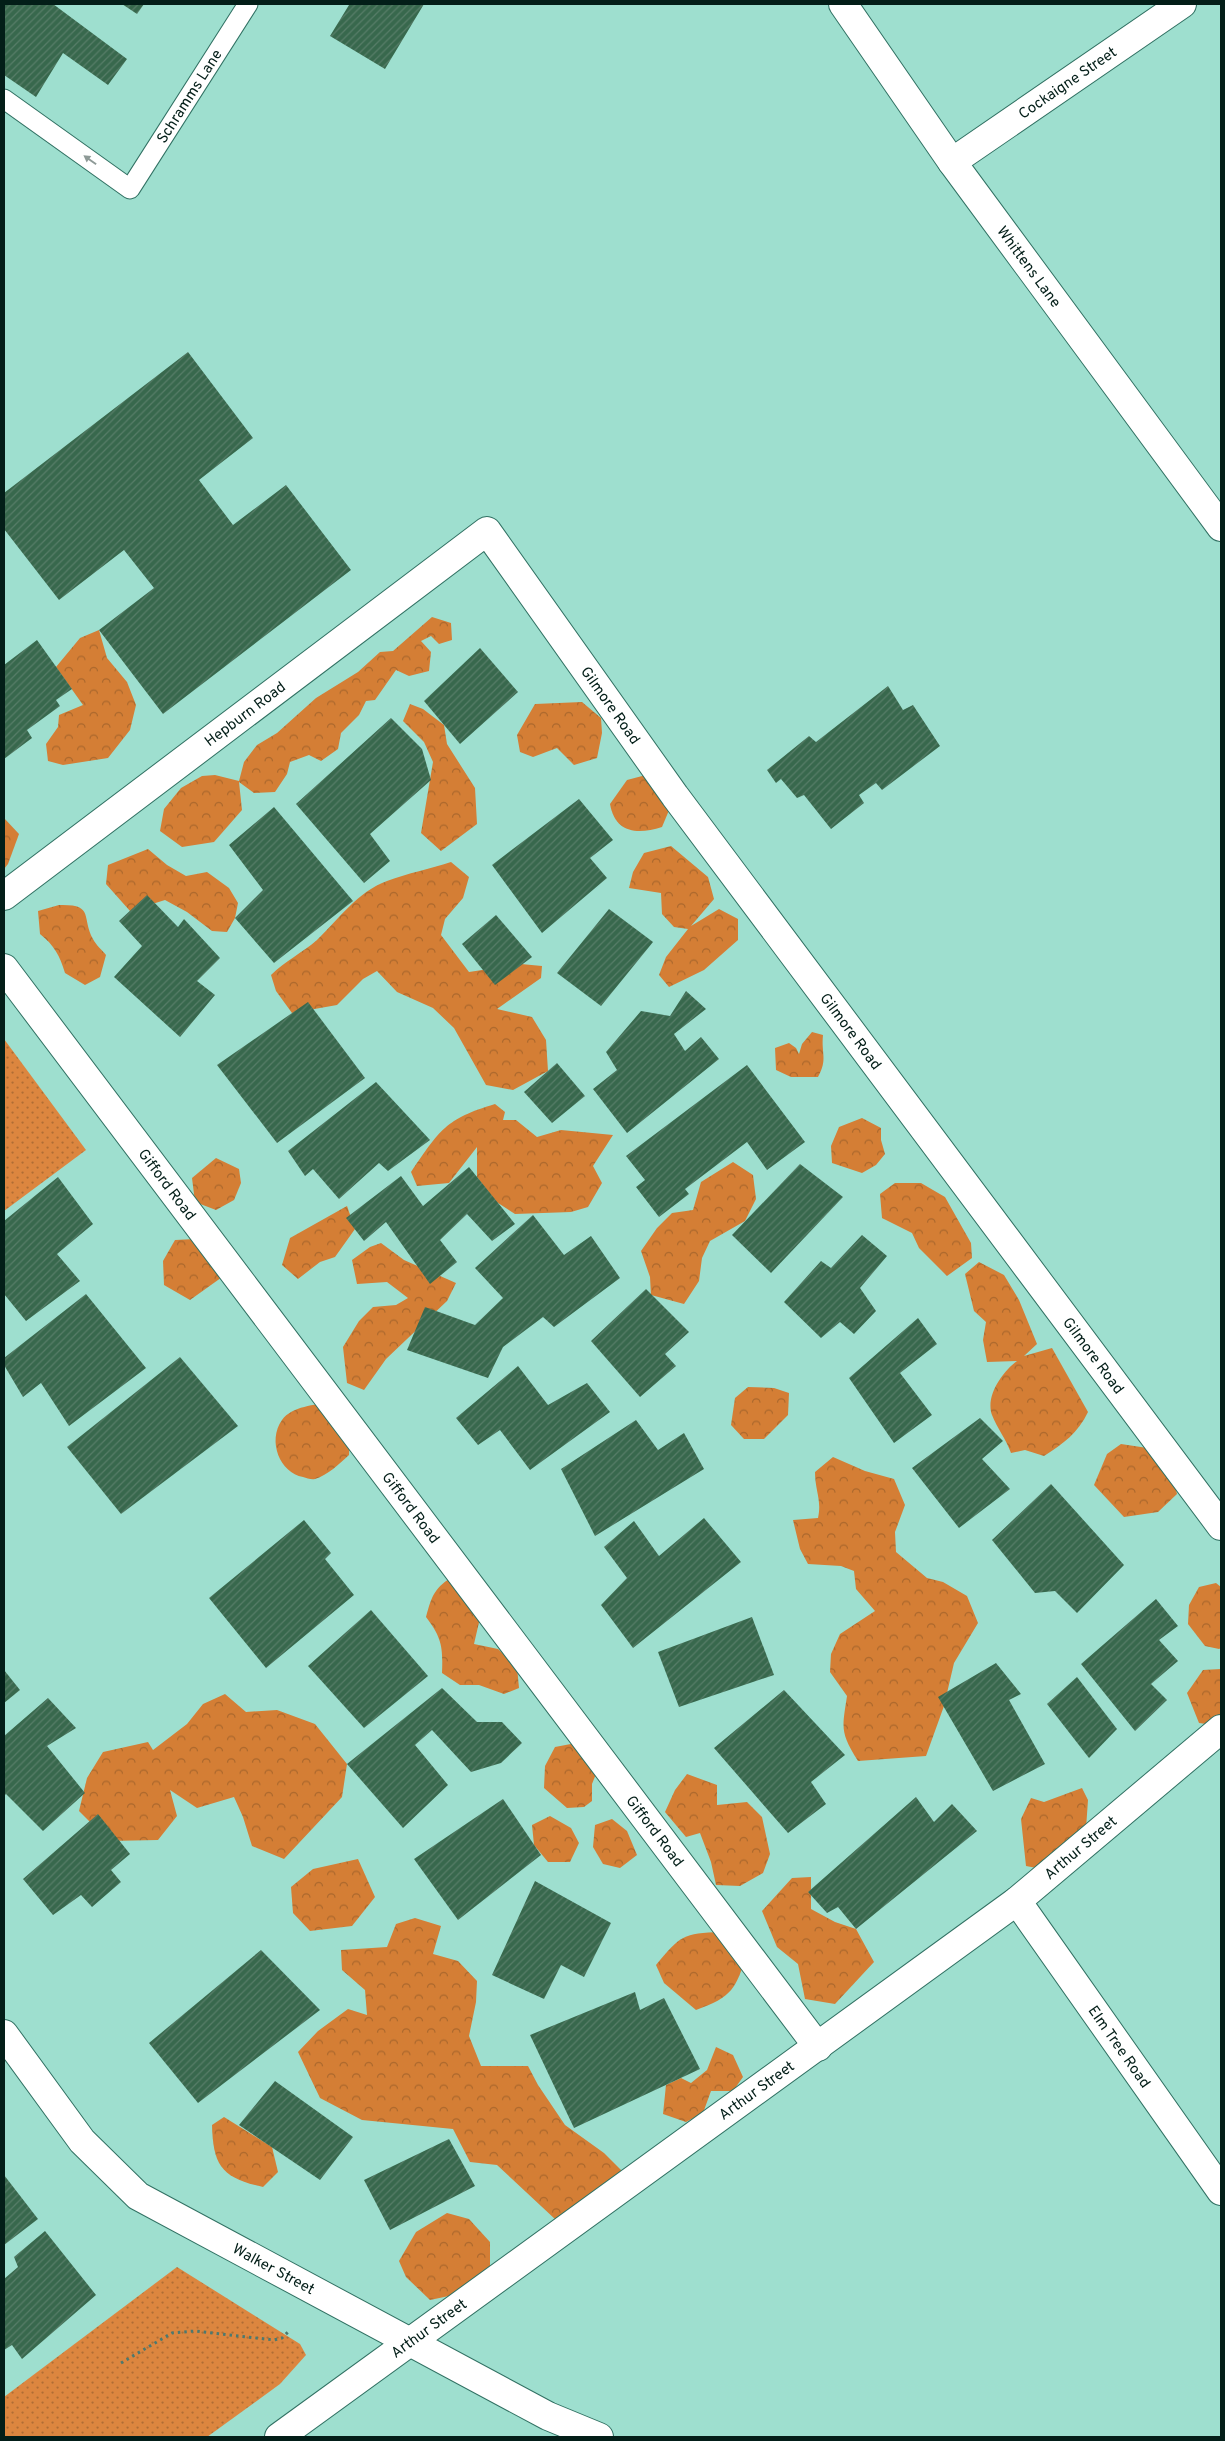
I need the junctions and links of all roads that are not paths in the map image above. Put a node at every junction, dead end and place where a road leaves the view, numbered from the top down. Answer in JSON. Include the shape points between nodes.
{"nodes":[{"id":1,"x":248,"y":4,"type":"edge"},
{"id":2,"x":843,"y":4,"type":"edge"},
{"id":3,"x":1182,"y":4,"type":"edge"},
{"id":4,"x":4,"y":99,"type":"edge"},
{"id":5,"x":952,"y":162,"type":"junction"},
{"id":6,"x":1221,"y":527,"type":"edge"},
{"id":7,"x":487,"y":530,"type":"joint"},
{"id":8,"x":4,"y":896,"type":"edge"},
{"id":9,"x":4,"y":968,"type":"edge"},
{"id":10,"x":1221,"y":1526,"type":"edge"},
{"id":11,"x":1221,"y":1729,"type":"edge"},
{"id":12,"x":1016,"y":1901,"type":"junction"},
{"id":13,"x":4,"y":2034,"type":"edge"},
{"id":14,"x":818,"y":2047,"type":"junction"},
{"id":15,"x":1221,"y":2191,"type":"edge"},
{"id":16,"x":411,"y":2342,"type":"junction"},
{"id":17,"x":279,"y":2437,"type":"edge"},
{"id":18,"x":599,"y":2437,"type":"edge"}],
"edges":[{"from":1,"to":4,"type":"lane","name":"Schramms Lane","one_way":true,"via":[[130,189]]},
{"from":2,"to":5,"type":"street","name":"Whittens Lane"},
{"from":3,"to":5,"type":"street","name":"Cockaigne Street"},
{"from":5,"to":6,"type":"street","name":"Whittens Lane"},
{"from":7,"to":8,"type":"street","name":"Hepburn Road"},
{"from":7,"to":10,"type":"street","name":"Gilmore Road","via":[[675,796]]},
{"from":9,"to":14,"type":"street","name":"Gifford Road"},
{"from":11,"to":12,"type":"street","name":"Arthur Street"},
{"from":12,"to":14,"type":"street","name":"Arthur Street"},
{"from":12,"to":15,"type":"street","name":"Elm Tree Road"},
{"from":13,"to":16,"type":"street","name":"Walker Street","via":[[82,2141],[138,2196]]},
{"from":14,"to":16,"type":"street","name":"Arthur Street"},
{"from":16,"to":17,"type":"street","name":"Arthur Street"},
{"from":16,"to":18,"type":"street","name":"Walker Street","via":[[548,2416]]}]}
